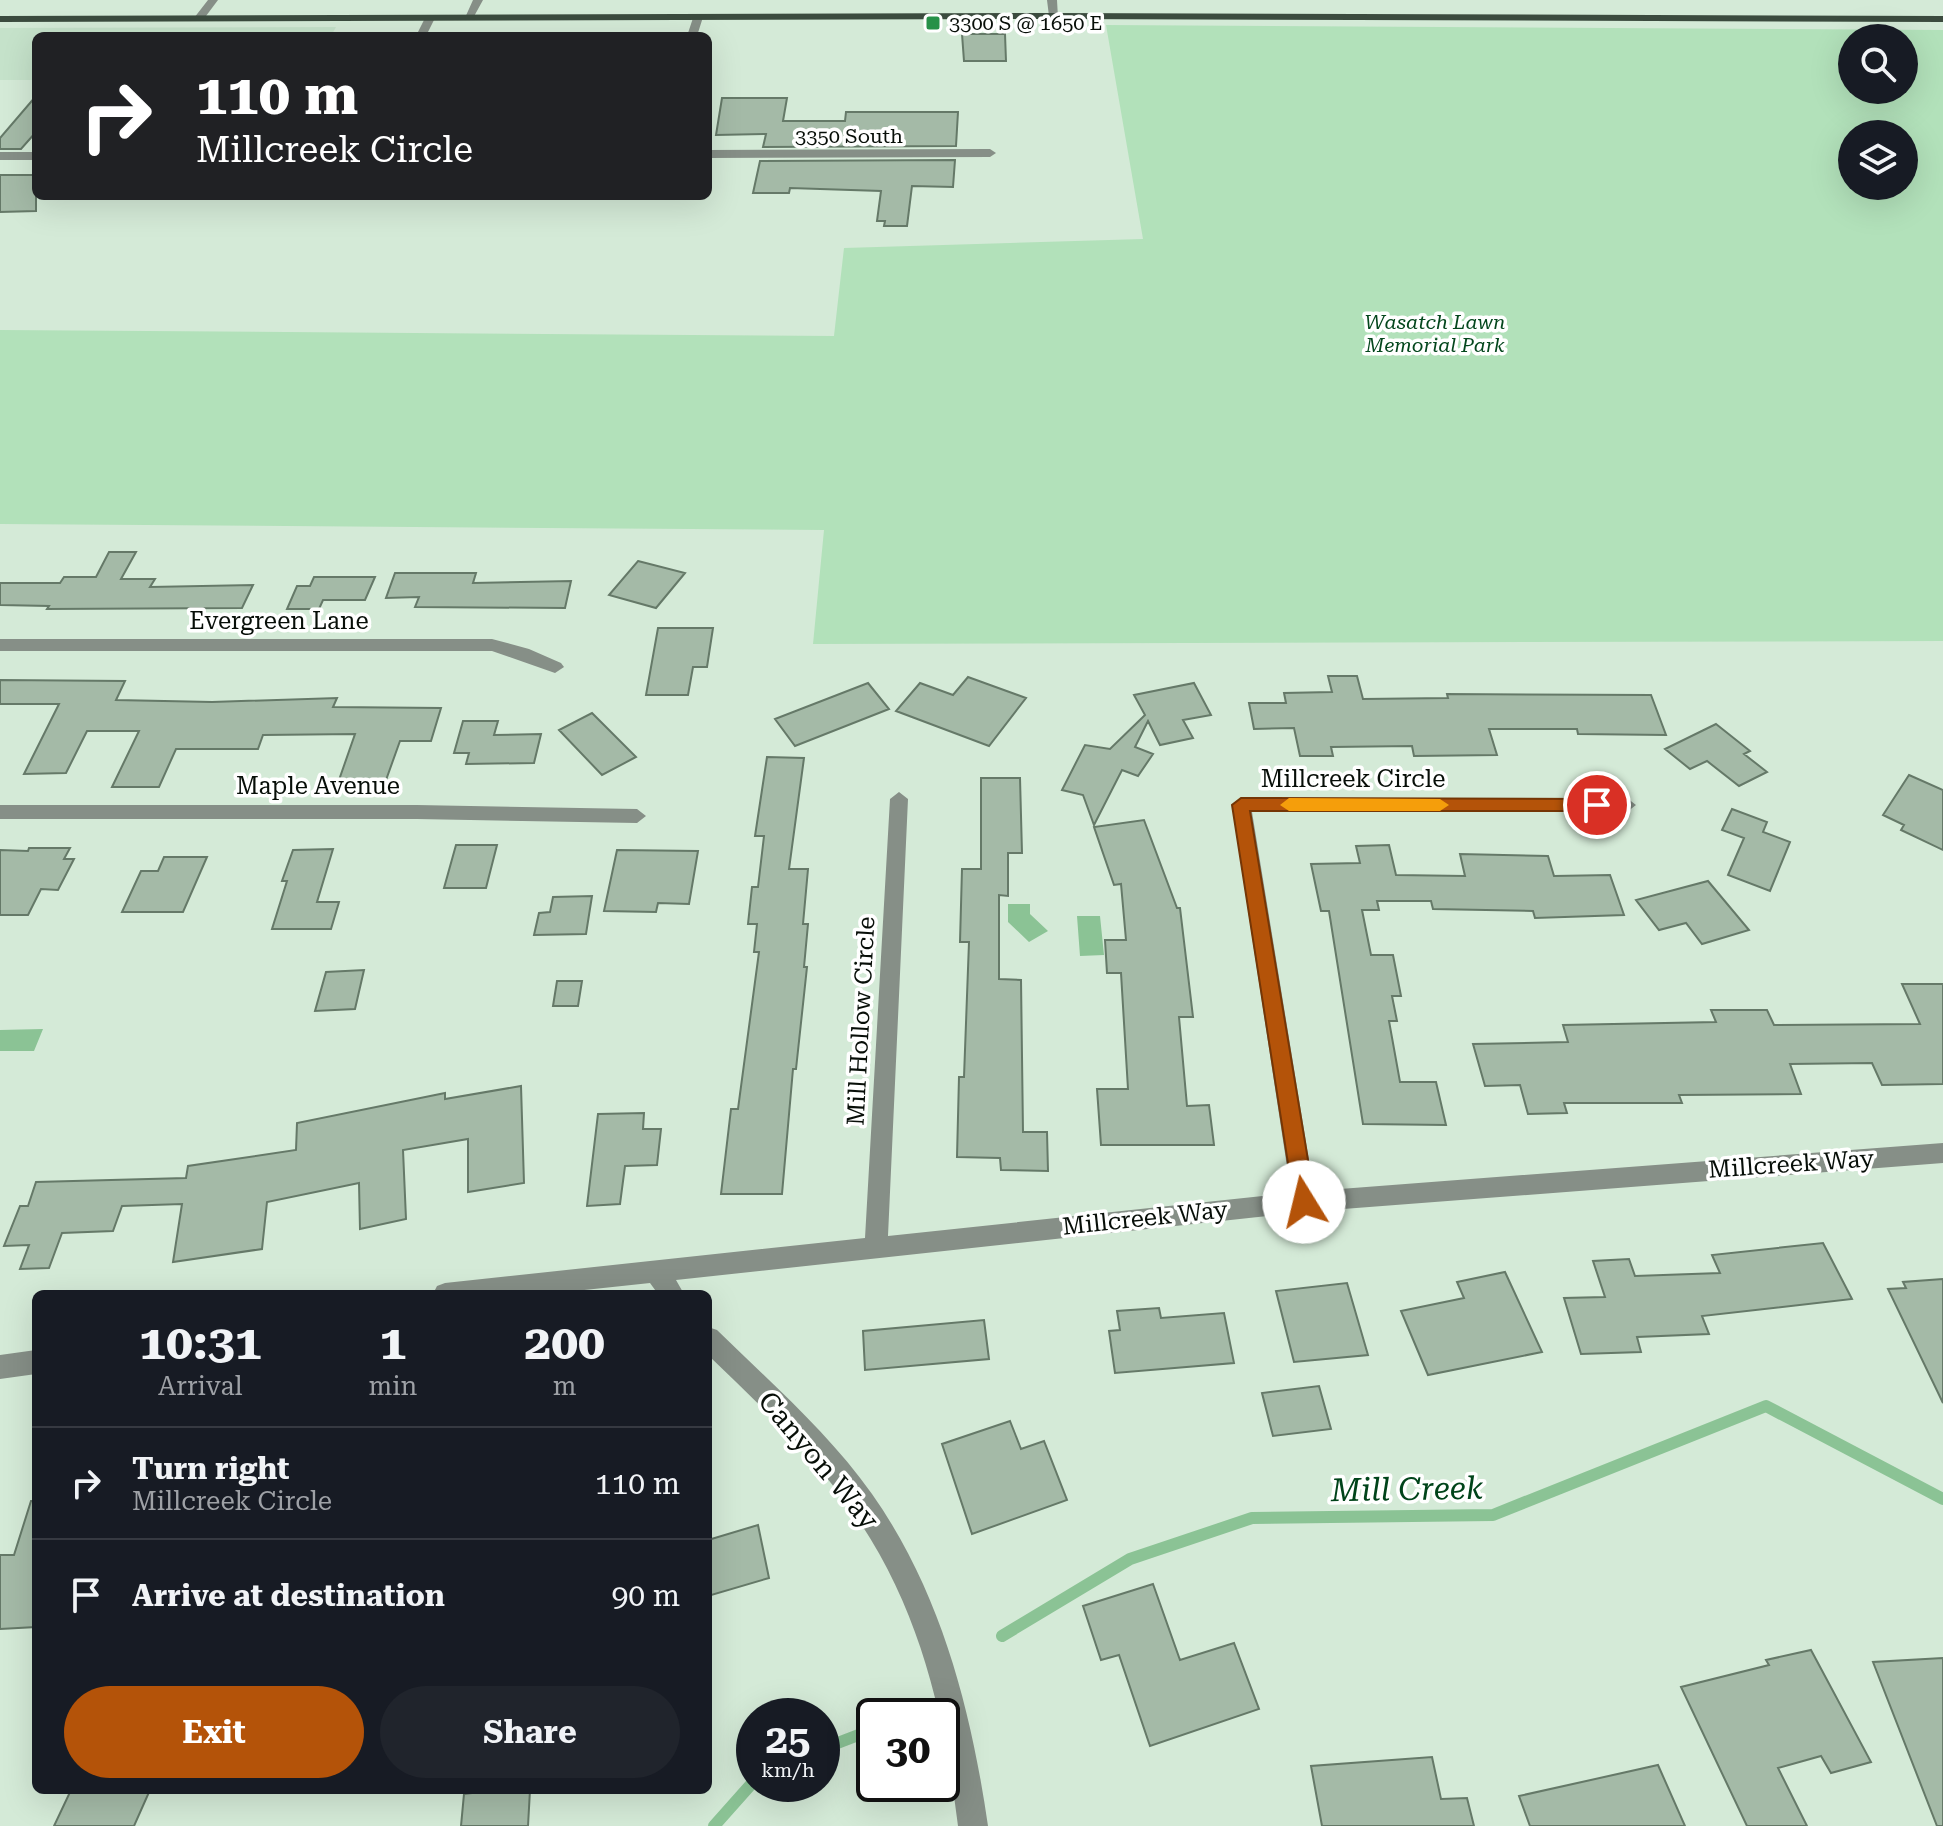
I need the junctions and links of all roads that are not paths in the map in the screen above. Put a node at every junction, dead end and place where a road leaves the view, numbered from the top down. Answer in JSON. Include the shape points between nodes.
{"nodes":[{"id":1,"x":213,"y":0,"type":"edge"},
{"id":2,"x":478,"y":0,"type":"edge"},
{"id":3,"x":1052,"y":0,"type":"edge"},
{"id":4,"x":1054,"y":16,"type":"junction"},
{"id":5,"x":698,"y":17,"type":"junction"},
{"id":6,"x":199,"y":18,"type":"junction"},
{"id":7,"x":430,"y":18,"type":"junction"},
{"id":8,"x":468,"y":18,"type":"junction"},
{"id":9,"x":0,"y":19,"type":"edge"},
{"id":10,"x":1943,"y":19,"type":"edge"},
{"id":11,"x":423,"y":32,"type":"edge"},
{"id":12,"x":693,"y":32,"type":"edge"},
{"id":13,"x":990,"y":153,"type":"dead end"},
{"id":14,"x":712,"y":154,"type":"edge"},
{"id":15,"x":0,"y":156,"type":"edge"},
{"id":16,"x":32,"y":156,"type":"edge"},
{"id":17,"x":0,"y":645,"type":"edge"},
{"id":18,"x":555,"y":667,"type":"dead end"},
{"id":19,"x":899,"y":799,"type":"dead end"},
{"id":20,"x":1627,"y":805,"type":"dead end"},
{"id":21,"x":0,"y":812,"type":"edge"},
{"id":22,"x":637,"y":816,"type":"dead end"},
{"id":23,"x":1943,"y":1153,"type":"edge"},
{"id":24,"x":1304,"y":1202,"type":"junction"},
{"id":25,"x":876,"y":1246,"type":"junction"},
{"id":26,"x":655,"y":1270,"type":"junction"},
{"id":27,"x":480,"y":1290,"type":"edge"},
{"id":28,"x":669,"y":1290,"type":"edge"},
{"id":29,"x":712,"y":1342,"type":"edge"},
{"id":30,"x":32,"y":1363,"type":"edge"},
{"id":31,"x":0,"y":1367,"type":"edge"},
{"id":32,"x":973,"y":1826,"type":"edge"}],
"edges":[{"from":1,"to":6,"type":"street"},
{"from":2,"to":8,"type":"street"},
{"from":3,"to":4,"type":"street"},
{"from":4,"to":5,"type":"main road"},
{"from":4,"to":10,"type":"main road"},
{"from":5,"to":8,"type":"main road"},
{"from":5,"to":12,"type":"street"},
{"from":6,"to":7,"type":"main road"},
{"from":6,"to":9,"type":"main road"},
{"from":7,"to":8,"type":"main road"},
{"from":7,"to":11,"type":"street"},
{"from":13,"to":14,"type":"street","name":"3350 South"},
{"from":15,"to":16,"type":"street"},
{"from":17,"to":18,"type":"street","name":"Evergreen Lane","via":[[492,645]]},
{"from":19,"to":25,"type":"street","name":"Mill Hollow Circle"},
{"from":20,"to":24,"type":"street","name":"Millcreek Circle","via":[[1241,805]]},
{"from":21,"to":22,"type":"street","name":"Maple Avenue"},
{"from":23,"to":24,"type":"street","name":"Millcreek Way"},
{"from":24,"to":25,"type":"street","name":"Millcreek Way"},
{"from":25,"to":26,"type":"street","name":"Millcreek Way"},
{"from":26,"to":27,"type":"street","name":"Millcreek Way"},
{"from":26,"to":28,"type":"street"},
{"from":29,"to":32,"type":"street","name":"Canyon Way","via":[[865,1505],[908,1576],[940,1661]]},
{"from":30,"to":31,"type":"street"}]}
